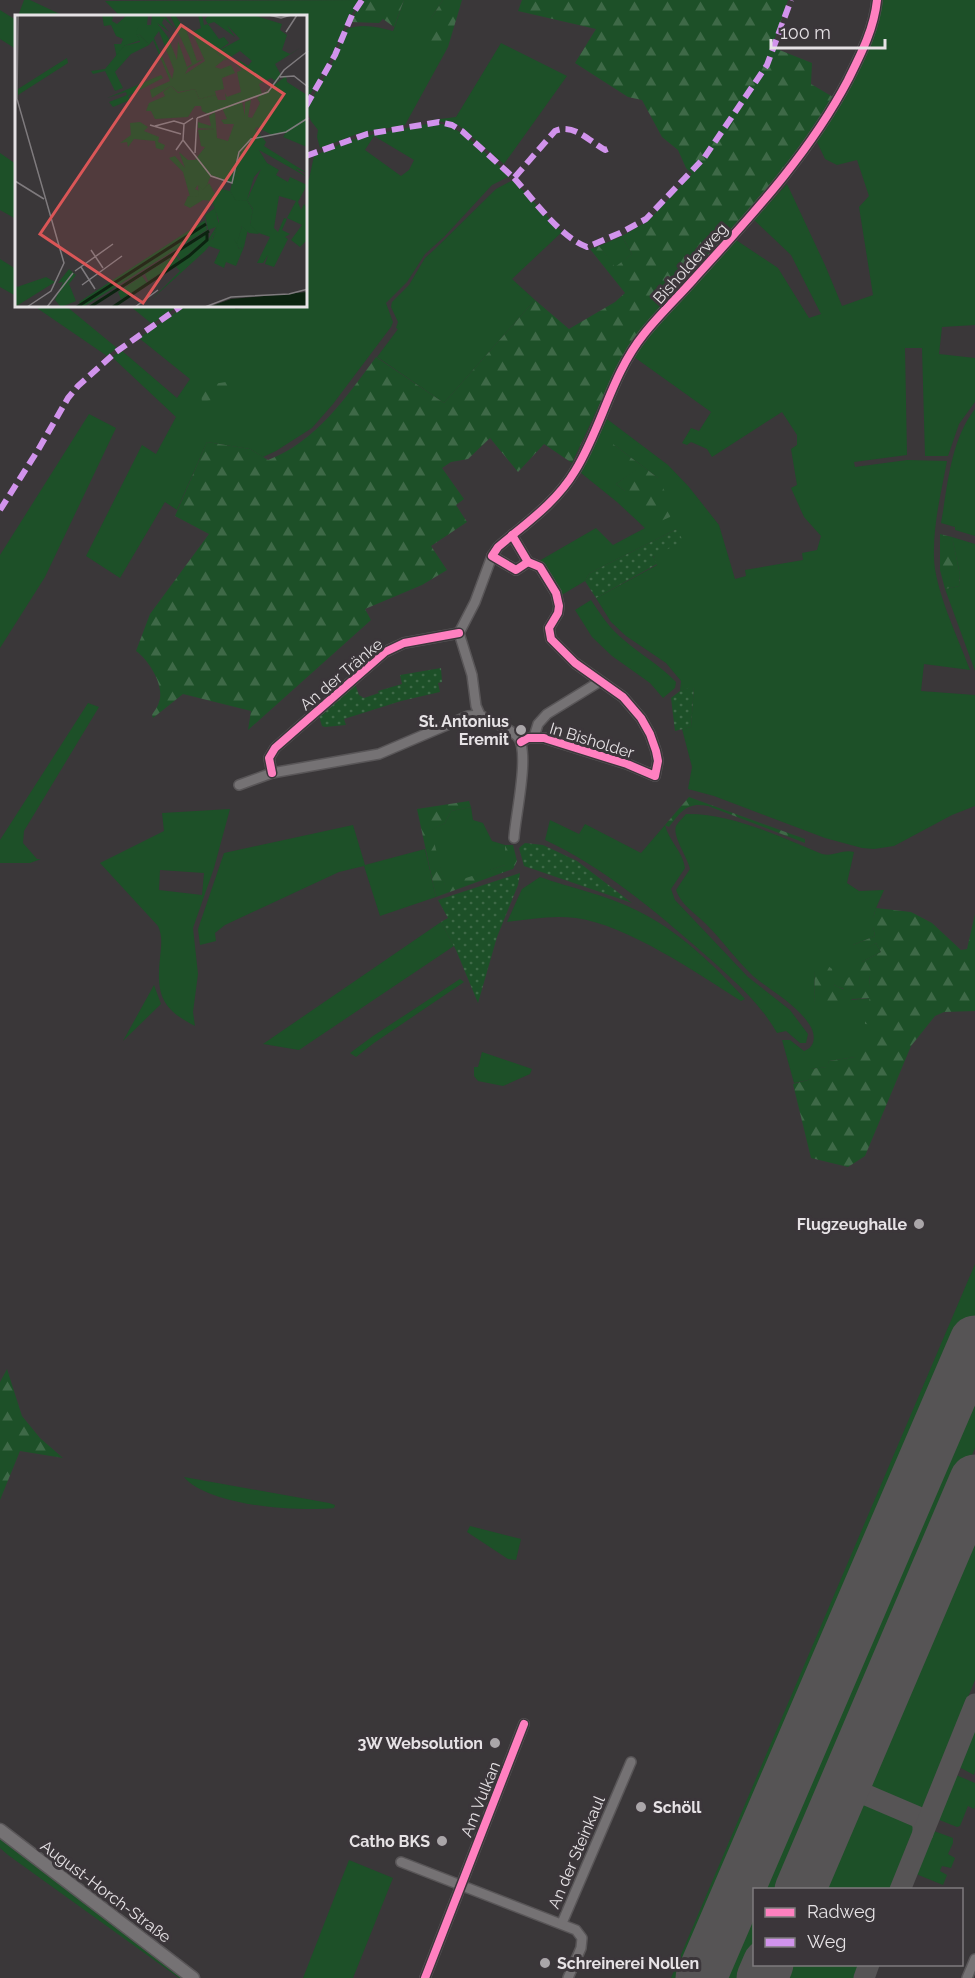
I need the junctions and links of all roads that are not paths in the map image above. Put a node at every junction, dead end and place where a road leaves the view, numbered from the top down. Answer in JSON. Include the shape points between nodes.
{"nodes":[{"id":1,"x":878,"y":0,"type":"edge"},
{"id":2,"x":512,"y":536,"type":"junction"},
{"id":3,"x":492,"y":556,"type":"junction"},
{"id":4,"x":528,"y":562,"type":"junction"},
{"id":5,"x":459,"y":633,"type":"junction"},
{"id":6,"x":599,"y":681,"type":"junction"},
{"id":7,"x":480,"y":715,"type":"junction"},
{"id":8,"x":534,"y":737,"type":"junction"},
{"id":9,"x":521,"y":742,"type":"junction"},
{"id":10,"x":272,"y":773,"type":"junction"},
{"id":11,"x":239,"y":785,"type":"dead end"},
{"id":12,"x":514,"y":838,"type":"dead end"},
{"id":13,"x":524,"y":1724,"type":"dead end"},
{"id":14,"x":631,"y":1762,"type":"dead end"},
{"id":15,"x":0,"y":1830,"type":"edge"},
{"id":16,"x":401,"y":1862,"type":"dead end"},
{"id":17,"x":461,"y":1884,"type":"junction"},
{"id":18,"x":562,"y":1923,"type":"junction"},
{"id":19,"x":975,"y":1959,"type":"edge"},
{"id":20,"x":193,"y":1978,"type":"edge"},
{"id":21,"x":425,"y":1978,"type":"edge"},
{"id":22,"x":568,"y":1978,"type":"edge"},
{"id":23,"x":967,"y":1978,"type":"edge"}],
"edges":[{"from":1,"to":2,"type":"street","name":"Bisholderweg","via":[[860,56],[813,138],[752,215],[644,334],[621,368],[580,463],[561,492]]},
{"from":2,"to":3,"type":"street"},
{"from":2,"to":4,"type":"street"},
{"from":3,"to":4,"type":"street","via":[[516,570]]},
{"from":3,"to":5,"type":"street"},
{"from":4,"to":6,"type":"street","via":[[540,567],[558,600],[558,613],[549,628],[551,639]]},
{"from":5,"to":7,"type":"street"},
{"from":5,"to":10,"type":"street","name":"An der Tränke","via":[[404,643],[378,656],[275,748],[269,758]]},
{"from":6,"to":8,"type":"street","name":"In Bisholder","via":[[547,714]]},
{"from":6,"to":8,"type":"street","name":"In Bisholder","via":[[623,697],[641,718],[658,761],[655,776]]},
{"from":7,"to":9,"type":"street"},
{"from":7,"to":10,"type":"street","via":[[468,716],[379,754]]},
{"from":8,"to":9,"type":"street","name":"In Bisholder"},
{"from":9,"to":12,"type":"street","via":[[523,769]]},
{"from":10,"to":11,"type":"street"},
{"from":13,"to":17,"type":"street","name":"Am Vulkan"},
{"from":14,"to":18,"type":"street","name":"An der Steinkaul"},
{"from":15,"to":20,"type":"main road","name":"August-Horch-Straße"},
{"from":16,"to":17,"type":"street"},
{"from":17,"to":18,"type":"street"},
{"from":17,"to":21,"type":"street","name":"Am Vulkan"},
{"from":18,"to":22,"type":"street","name":"An der Steinkaul","via":[[582,1938]]},
{"from":19,"to":23,"type":"street"}]}
